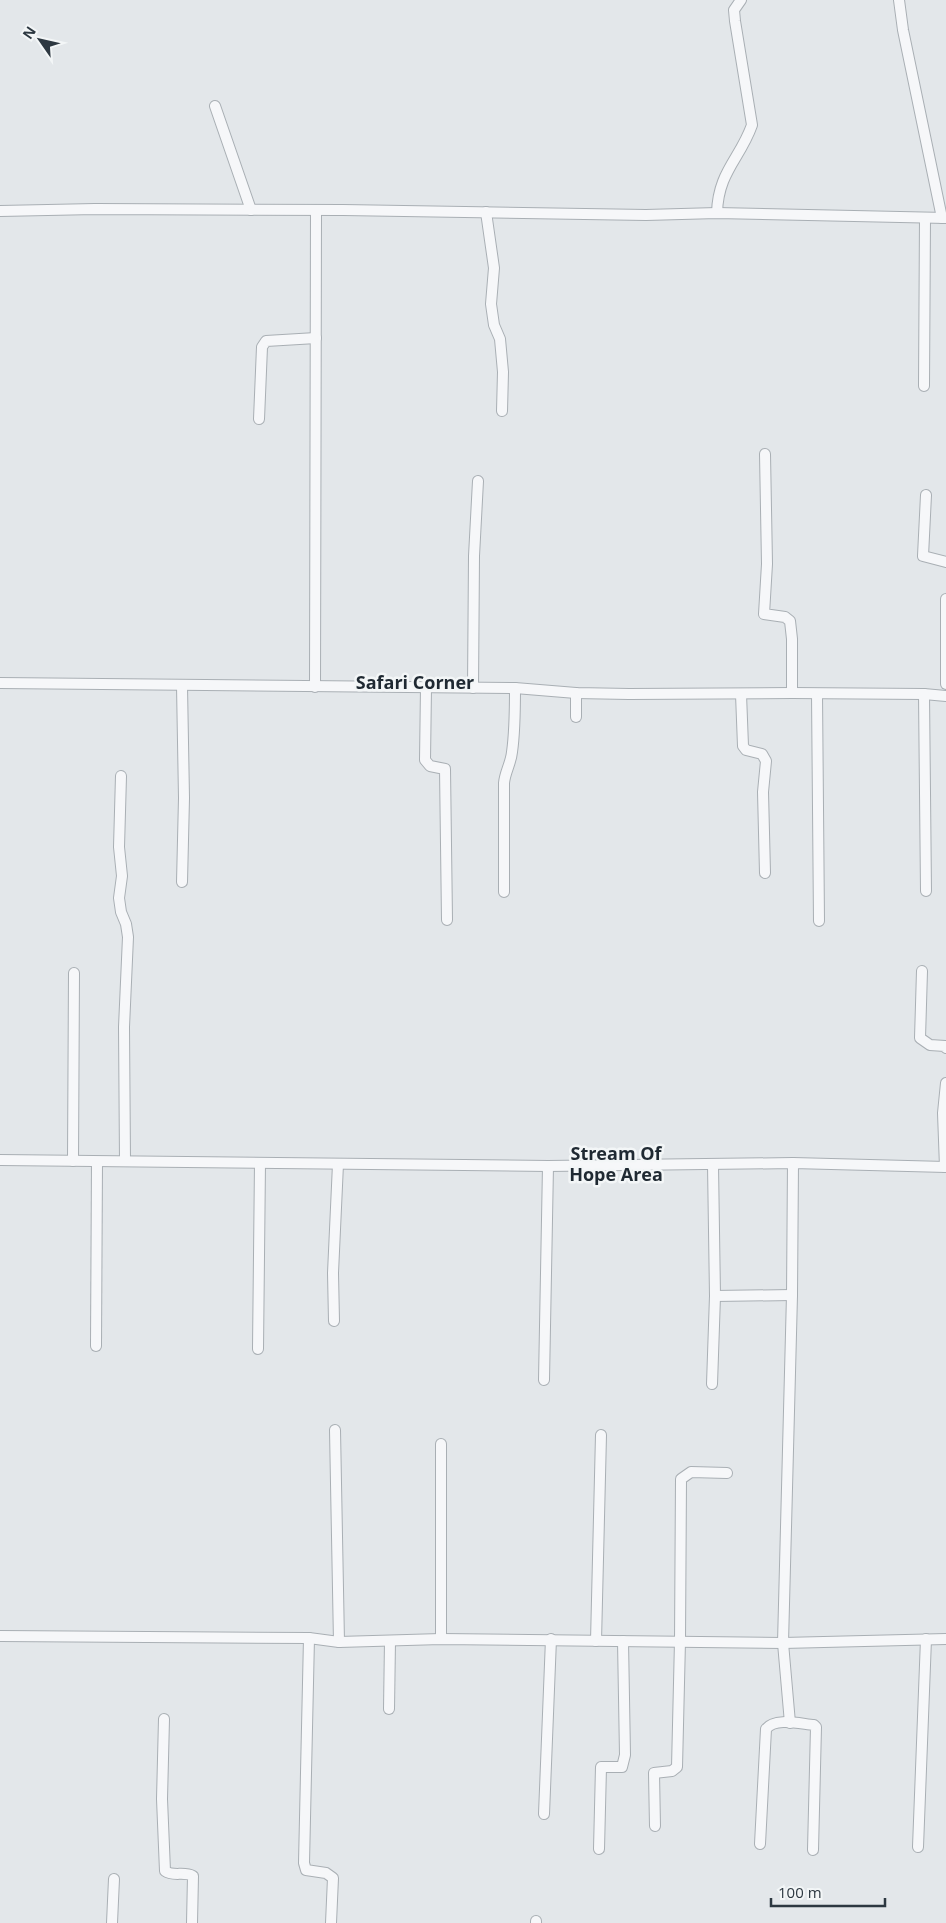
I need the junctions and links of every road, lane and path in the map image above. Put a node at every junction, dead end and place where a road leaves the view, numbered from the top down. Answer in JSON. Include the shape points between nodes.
{"nodes":[{"id":1,"x":740,"y":0,"type":"edge"},
{"id":2,"x":899,"y":0,"type":"edge"},
{"id":3,"x":215,"y":106,"type":"dead end"},
{"id":4,"x":251,"y":210,"type":"junction"},
{"id":5,"x":316,"y":210,"type":"junction"},
{"id":6,"x":0,"y":211,"type":"edge"},
{"id":7,"x":486,"y":212,"type":"junction"},
{"id":8,"x":718,"y":213,"type":"junction"},
{"id":9,"x":926,"y":218,"type":"junction"},
{"id":10,"x":944,"y":218,"type":"edge"},
{"id":11,"x":316,"y":338,"type":"junction"},
{"id":12,"x":924,"y":386,"type":"dead end"},
{"id":13,"x":502,"y":411,"type":"dead end"},
{"id":14,"x":259,"y":419,"type":"dead end"},
{"id":15,"x":765,"y":454,"type":"dead end"},
{"id":16,"x":478,"y":480,"type":"dead end"},
{"id":17,"x":926,"y":495,"type":"dead end"},
{"id":18,"x":946,"y":562,"type":"edge"},
{"id":19,"x":946,"y":599,"type":"edge"},
{"id":20,"x":0,"y":683,"type":"edge"},
{"id":21,"x":946,"y":684,"type":"edge"},
{"id":22,"x":182,"y":686,"type":"junction"},
{"id":23,"x":316,"y":687,"type":"junction"},
{"id":24,"x":426,"y":687,"type":"junction"},
{"id":25,"x":473,"y":688,"type":"junction"},
{"id":26,"x":515,"y":688,"type":"junction"},
{"id":27,"x":576,"y":693,"type":"junction"},
{"id":28,"x":792,"y":693,"type":"junction"},
{"id":29,"x":741,"y":694,"type":"junction"},
{"id":30,"x":817,"y":694,"type":"junction"},
{"id":31,"x":924,"y":694,"type":"junction"},
{"id":32,"x":946,"y":696,"type":"edge"},
{"id":33,"x":576,"y":717,"type":"dead end"},
{"id":34,"x":120,"y":776,"type":"dead end"},
{"id":35,"x":766,"y":873,"type":"dead end"},
{"id":36,"x":182,"y":882,"type":"dead end"},
{"id":37,"x":504,"y":892,"type":"dead end"},
{"id":38,"x":926,"y":892,"type":"dead end"},
{"id":39,"x":447,"y":920,"type":"dead end"},
{"id":40,"x":819,"y":921,"type":"dead end"},
{"id":41,"x":922,"y":971,"type":"dead end"},
{"id":42,"x":74,"y":973,"type":"dead end"},
{"id":43,"x":946,"y":1048,"type":"edge"},
{"id":44,"x":946,"y":1084,"type":"edge"},
{"id":45,"x":0,"y":1160,"type":"edge"},
{"id":46,"x":73,"y":1161,"type":"junction"},
{"id":47,"x":125,"y":1161,"type":"junction"},
{"id":48,"x":97,"y":1162,"type":"junction"},
{"id":49,"x":260,"y":1163,"type":"junction"},
{"id":50,"x":793,"y":1163,"type":"junction"},
{"id":51,"x":338,"y":1164,"type":"junction"},
{"id":52,"x":713,"y":1165,"type":"junction"},
{"id":53,"x":548,"y":1166,"type":"junction"},
{"id":54,"x":945,"y":1167,"type":"edge"},
{"id":55,"x":792,"y":1295,"type":"junction"},
{"id":56,"x":715,"y":1296,"type":"junction"},
{"id":57,"x":334,"y":1321,"type":"dead end"},
{"id":58,"x":96,"y":1346,"type":"dead end"},
{"id":59,"x":258,"y":1349,"type":"dead end"},
{"id":60,"x":544,"y":1380,"type":"dead end"},
{"id":61,"x":712,"y":1384,"type":"dead end"},
{"id":62,"x":335,"y":1430,"type":"dead end"},
{"id":63,"x":601,"y":1435,"type":"dead end"},
{"id":64,"x":441,"y":1444,"type":"dead end"},
{"id":65,"x":727,"y":1473,"type":"dead end"},
{"id":66,"x":0,"y":1636,"type":"edge"},
{"id":67,"x":309,"y":1638,"type":"junction"},
{"id":68,"x":441,"y":1638,"type":"junction"},
{"id":69,"x":551,"y":1639,"type":"junction"},
{"id":70,"x":926,"y":1639,"type":"junction"},
{"id":71,"x":946,"y":1639,"type":"edge"},
{"id":72,"x":390,"y":1641,"type":"junction"},
{"id":73,"x":596,"y":1641,"type":"junction"},
{"id":74,"x":623,"y":1641,"type":"junction"},
{"id":75,"x":339,"y":1642,"type":"junction"},
{"id":76,"x":680,"y":1642,"type":"junction"},
{"id":77,"x":783,"y":1643,"type":"junction"},
{"id":78,"x":389,"y":1709,"type":"dead end"},
{"id":79,"x":164,"y":1719,"type":"dead end"},
{"id":80,"x":790,"y":1723,"type":"junction"},
{"id":81,"x":544,"y":1814,"type":"dead end"},
{"id":82,"x":655,"y":1826,"type":"dead end"},
{"id":83,"x":760,"y":1844,"type":"dead end"},
{"id":84,"x":918,"y":1847,"type":"dead end"},
{"id":85,"x":599,"y":1849,"type":"dead end"},
{"id":86,"x":813,"y":1850,"type":"dead end"},
{"id":87,"x":114,"y":1879,"type":"dead end"},
{"id":88,"x":112,"y":1923,"type":"edge"},
{"id":89,"x":192,"y":1923,"type":"edge"},
{"id":90,"x":331,"y":1923,"type":"edge"}],
"edges":[{"from":1,"to":8,"type":"street","via":[[734,10],[735,21],[752,125],[722,184]]},
{"from":2,"to":10,"type":"street"},
{"from":3,"to":4,"type":"street"},
{"from":4,"to":5,"type":"street"},
{"from":4,"to":6,"type":"street"},
{"from":5,"to":7,"type":"street"},
{"from":5,"to":11,"type":"street"},
{"from":7,"to":8,"type":"street"},
{"from":7,"to":13,"type":"street","via":[[494,268],[491,304],[500,339],[503,372]]},
{"from":8,"to":9,"type":"street"},
{"from":9,"to":10,"type":"street"},
{"from":9,"to":12,"type":"street"},
{"from":11,"to":14,"type":"street","via":[[266,341],[262,347]]},
{"from":11,"to":23,"type":"street"},
{"from":15,"to":28,"type":"street","via":[[767,564],[764,614],[785,617],[790,621]]},
{"from":16,"to":25,"type":"street"},
{"from":17,"to":18,"type":"street","via":[[923,556]]},
{"from":19,"to":21,"type":"street"},
{"from":20,"to":22,"type":"street"},
{"from":22,"to":23,"type":"street"},
{"from":22,"to":36,"type":"street"},
{"from":23,"to":24,"type":"street"},
{"from":24,"to":25,"type":"street"},
{"from":24,"to":39,"type":"street","via":[[424,760],[430,766],[445,769]]},
{"from":25,"to":26,"type":"street"},
{"from":26,"to":27,"type":"street"},
{"from":26,"to":37,"type":"street","via":[[514,736],[504,783]]},
{"from":27,"to":29,"type":"street"},
{"from":27,"to":33,"type":"street"},
{"from":28,"to":29,"type":"street"},
{"from":28,"to":30,"type":"street"},
{"from":29,"to":35,"type":"street","via":[[743,746],[746,750],[762,754],[766,762],[763,792]]},
{"from":30,"to":31,"type":"street"},
{"from":30,"to":40,"type":"street"},
{"from":31,"to":32,"type":"street"},
{"from":31,"to":38,"type":"street"},
{"from":34,"to":47,"type":"street","via":[[122,876],[119,898],[128,937],[124,1027]]},
{"from":41,"to":43,"type":"street","via":[[920,1038],[928,1044]]},
{"from":42,"to":46,"type":"street"},
{"from":44,"to":54,"type":"street","via":[[943,1113]]},
{"from":45,"to":46,"type":"street"},
{"from":46,"to":48,"type":"street"},
{"from":47,"to":48,"type":"street"},
{"from":47,"to":49,"type":"street"},
{"from":48,"to":58,"type":"street"},
{"from":49,"to":51,"type":"street"},
{"from":49,"to":59,"type":"street"},
{"from":50,"to":52,"type":"street"},
{"from":50,"to":54,"type":"street"},
{"from":50,"to":55,"type":"street"},
{"from":51,"to":53,"type":"street"},
{"from":51,"to":57,"type":"street"},
{"from":52,"to":53,"type":"street"},
{"from":52,"to":56,"type":"street"},
{"from":53,"to":60,"type":"street"},
{"from":55,"to":56,"type":"street"},
{"from":55,"to":77,"type":"street"},
{"from":56,"to":61,"type":"street"},
{"from":62,"to":75,"type":"street"},
{"from":63,"to":73,"type":"street"},
{"from":64,"to":68,"type":"street"},
{"from":65,"to":76,"type":"street","via":[[691,1472],[680,1479]]},
{"from":66,"to":67,"type":"street"},
{"from":67,"to":75,"type":"street"},
{"from":67,"to":90,"type":"street","via":[[304,1862],[306,1870],[333,1878]]},
{"from":68,"to":69,"type":"street"},
{"from":68,"to":72,"type":"street"},
{"from":69,"to":73,"type":"street"},
{"from":69,"to":81,"type":"street"},
{"from":70,"to":71,"type":"street"},
{"from":70,"to":77,"type":"street"},
{"from":70,"to":84,"type":"street"},
{"from":72,"to":75,"type":"street"},
{"from":72,"to":78,"type":"street"},
{"from":73,"to":74,"type":"street"},
{"from":74,"to":76,"type":"street"},
{"from":74,"to":85,"type":"street","via":[[625,1755],[622,1767],[601,1766]]},
{"from":76,"to":77,"type":"street"},
{"from":76,"to":82,"type":"street","via":[[677,1767],[672,1771],[654,1773]]},
{"from":77,"to":80,"type":"street"},
{"from":79,"to":89,"type":"street","via":[[162,1799],[165,1871],[193,1876]]},
{"from":80,"to":83,"type":"street","via":[[769,1725],[765,1733]]},
{"from":80,"to":86,"type":"street","via":[[816,1727]]},
{"from":87,"to":88,"type":"street"}]}
